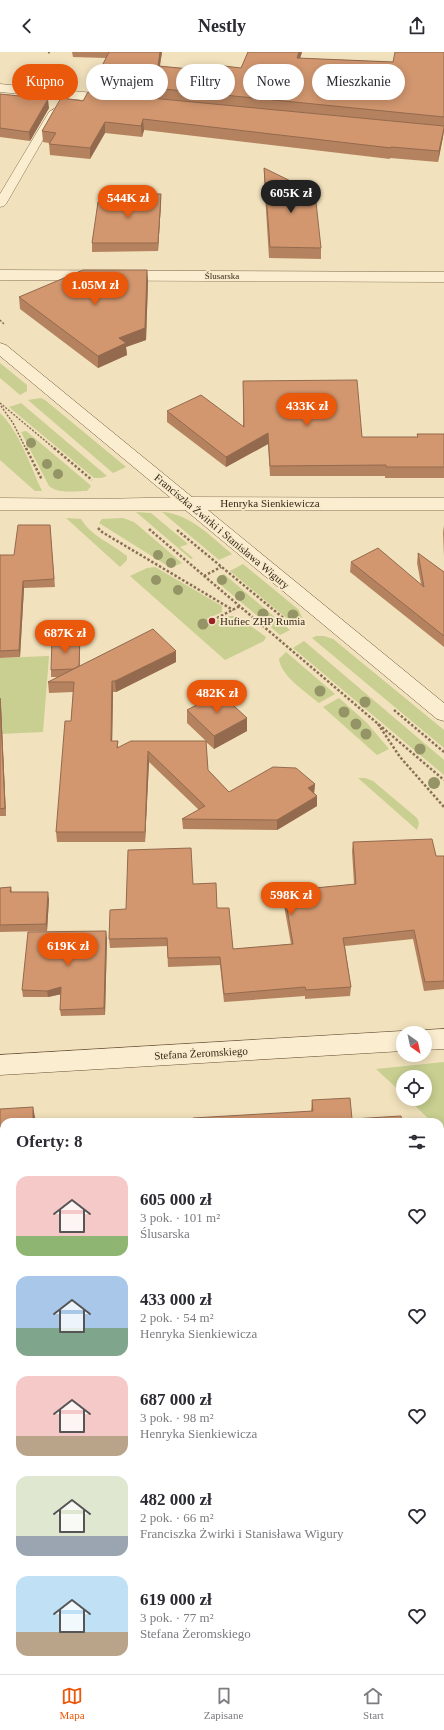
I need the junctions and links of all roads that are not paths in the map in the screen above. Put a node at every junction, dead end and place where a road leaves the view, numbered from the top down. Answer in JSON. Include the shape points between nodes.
{"nodes":[{"id":1,"x":0,"y":88,"type":"edge"},
{"id":2,"x":12,"y":89,"type":"edge"},
{"id":3,"x":78,"y":96,"type":"edge"},
{"id":4,"x":61,"y":100,"type":"edge"},
{"id":5,"x":127,"y":101,"type":"edge"},
{"id":6,"x":0,"y":204,"type":"edge"},
{"id":7,"x":0,"y":275,"type":"edge"},
{"id":8,"x":444,"y":278,"type":"edge"},
{"id":9,"x":0,"y":348,"type":"edge"},
{"id":10,"x":188,"y":502,"type":"junction"},
{"id":11,"x":0,"y":504,"type":"edge"},
{"id":12,"x":444,"y":504,"type":"edge"},
{"id":13,"x":444,"y":714,"type":"edge"},
{"id":14,"x":444,"y":1039,"type":"edge"},
{"id":15,"x":432,"y":1040,"type":"edge"},
{"id":16,"x":396,"y":1041,"type":"edge"},
{"id":17,"x":0,"y":1065,"type":"edge"}],
"edges":[{"from":1,"to":2,"type":"street"},
{"from":3,"to":5,"type":"street"},
{"from":4,"to":6,"type":"lane"},
{"from":7,"to":8,"type":"street","name":"Ślusarska"},
{"from":9,"to":10,"type":"street","name":"Franciszka Żwirki i Stanisława Wigury"},
{"from":10,"to":11,"type":"street","name":"Henryka Sienkiewicza"},
{"from":10,"to":12,"type":"street","name":"Henryka Sienkiewicza"},
{"from":10,"to":13,"type":"street","name":"Franciszka Żwirki i Stanisława Wigury"},
{"from":14,"to":15,"type":"street"},
{"from":16,"to":17,"type":"street","name":"Stefana Żeromskiego"}]}
